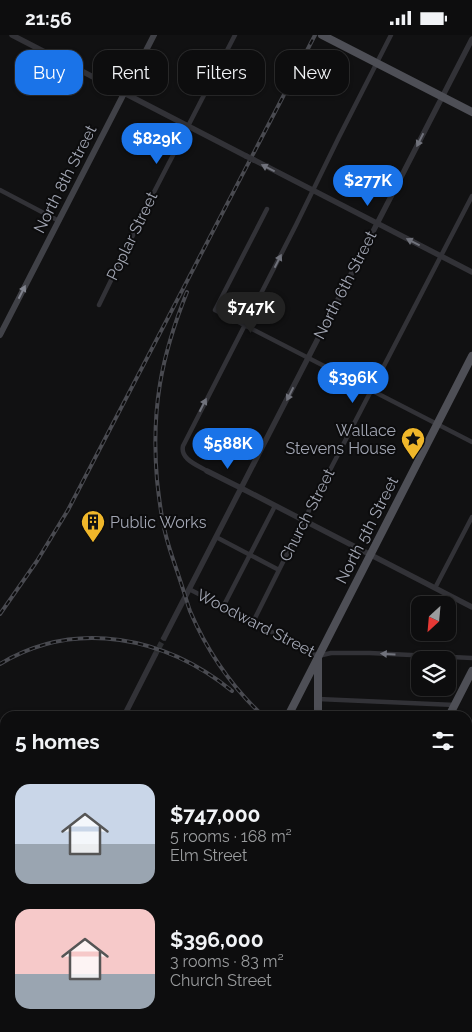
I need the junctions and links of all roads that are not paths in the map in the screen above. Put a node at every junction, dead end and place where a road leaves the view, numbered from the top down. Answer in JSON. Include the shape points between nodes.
{"nodes":[{"id":1,"x":12,"y":35,"type":"edge"},
{"id":2,"x":154,"y":35,"type":"edge"},
{"id":3,"x":235,"y":35,"type":"edge"},
{"id":4,"x":322,"y":35,"type":"edge"},
{"id":5,"x":391,"y":35,"type":"edge"},
{"id":6,"x":472,"y":39,"type":"edge"},
{"id":7,"x":146,"y":50,"type":"edge"},
{"id":8,"x":377,"y":63,"type":"junction"},
{"id":9,"x":93,"y":77,"type":"edge"},
{"id":10,"x":123,"y":95,"type":"edge"},
{"id":11,"x":128,"y":95,"type":"edge"},
{"id":12,"x":442,"y":97,"type":"junction"},
{"id":13,"x":472,"y":112,"type":"edge"},
{"id":14,"x":188,"y":126,"type":"junction"},
{"id":15,"x":0,"y":190,"type":"edge"},
{"id":16,"x":313,"y":191,"type":"junction"},
{"id":17,"x":472,"y":196,"type":"edge"},
{"id":18,"x":267,"y":209,"type":"dead end"},
{"id":19,"x":59,"y":221,"type":"junction"},
{"id":20,"x":377,"y":223,"type":"junction"},
{"id":21,"x":441,"y":256,"type":"junction"},
{"id":22,"x":472,"y":272,"type":"edge"},
{"id":23,"x":99,"y":305,"type":"dead end"},
{"id":24,"x":245,"y":325,"type":"junction"},
{"id":25,"x":0,"y":335,"type":"edge"},
{"id":26,"x":472,"y":356,"type":"edge"},
{"id":27,"x":308,"y":358,"type":"junction"},
{"id":28,"x":371,"y":390,"type":"junction"},
{"id":29,"x":438,"y":424,"type":"junction"},
{"id":30,"x":472,"y":442,"type":"edge"},
{"id":31,"x":207,"y":471,"type":"joint"},
{"id":32,"x":241,"y":488,"type":"junction"},
{"id":33,"x":275,"y":506,"type":"junction"},
{"id":34,"x":472,"y":517,"type":"edge"},
{"id":35,"x":304,"y":521,"type":"junction"},
{"id":36,"x":216,"y":537,"type":"junction"},
{"id":37,"x":370,"y":554,"type":"junction"},
{"id":38,"x":250,"y":555,"type":"junction"},
{"id":39,"x":279,"y":570,"type":"junction"},
{"id":40,"x":435,"y":588,"type":"junction"},
{"id":41,"x":189,"y":589,"type":"junction"},
{"id":42,"x":223,"y":607,"type":"junction"},
{"id":43,"x":472,"y":607,"type":"edge"},
{"id":44,"x":252,"y":622,"type":"junction"},
{"id":45,"x":164,"y":638,"type":"tunnel mouth"},
{"id":46,"x":155,"y":655,"type":"tunnel mouth"},
{"id":47,"x":318,"y":656,"type":"junction"},
{"id":48,"x":472,"y":658,"type":"edge"},
{"id":49,"x":472,"y":671,"type":"edge"},
{"id":50,"x":318,"y":699,"type":"junction"},
{"id":51,"x":455,"y":705,"type":"junction"},
{"id":52,"x":127,"y":711,"type":"edge"},
{"id":53,"x":290,"y":711,"type":"edge"},
{"id":54,"x":318,"y":711,"type":"edge"},
{"id":55,"x":452,"y":711,"type":"edge"}],
"edges":[{"from":1,"to":9,"type":"street"},
{"from":2,"to":7,"type":"main road","name":"North 8th Street"},
{"from":3,"to":14,"type":"street","name":"Poplar Street"},
{"from":4,"to":8,"type":"main road"},
{"from":5,"to":8,"type":"street"},
{"from":6,"to":12,"type":"street","name":"North 6th Street"},
{"from":8,"to":12,"type":"main road"},
{"from":8,"to":16,"type":"street"},
{"from":10,"to":19,"type":"main road","name":"North 8th Street"},
{"from":11,"to":14,"type":"street"},
{"from":12,"to":13,"type":"main road"},
{"from":12,"to":20,"type":"street","name":"North 6th Street","one_way":true},
{"from":16,"to":14,"type":"street","one_way":true,"bridge":true},
{"from":14,"to":23,"type":"street","name":"Poplar Street"},
{"from":15,"to":19,"type":"street"},
{"from":16,"to":20,"type":"street"},
{"from":24,"to":16,"type":"street","one_way":true},
{"from":17,"to":21,"type":"street","name":"Church Street"},
{"from":18,"to":24,"type":"street","via":[[215,310]]},
{"from":25,"to":19,"type":"main road","name":"North 8th Street","one_way":true},
{"from":21,"to":20,"type":"street","one_way":true},
{"from":20,"to":27,"type":"street","name":"North 6th Street"},
{"from":21,"to":22,"type":"street"},
{"from":21,"to":28,"type":"street","name":"Church Street"},
{"from":24,"to":27,"type":"street"},
{"from":31,"to":24,"type":"street","one_way":true,"via":[[184,456],[183,446]]},
{"from":26,"to":29,"type":"main road","name":"North 5th Street"},
{"from":27,"to":28,"type":"street"},
{"from":27,"to":32,"type":"street","name":"North 6th Street","one_way":true},
{"from":28,"to":29,"type":"street"},
{"from":28,"to":35,"type":"street","name":"Church Street"},
{"from":29,"to":30,"type":"street"},
{"from":29,"to":37,"type":"main road","name":"North 5th Street"},
{"from":31,"to":32,"type":"street"},
{"from":32,"to":33,"type":"street"},
{"from":32,"to":36,"type":"street","name":"North 6th Street"},
{"from":33,"to":35,"type":"street"},
{"from":33,"to":38,"type":"street"},
{"from":34,"to":40,"type":"street"},
{"from":35,"to":37,"type":"street"},
{"from":35,"to":39,"type":"street","name":"Church Street"},
{"from":36,"to":38,"type":"street"},
{"from":36,"to":41,"type":"street","name":"North 6th Street"},
{"from":37,"to":40,"type":"street"},
{"from":37,"to":47,"type":"main road","name":"North 5th Street"},
{"from":38,"to":39,"type":"street"},
{"from":38,"to":42,"type":"street"},
{"from":39,"to":44,"type":"street","name":"Church Street"},
{"from":40,"to":43,"type":"street"},
{"from":41,"to":42,"type":"street","name":"Woodward Street"},
{"from":41,"to":45,"type":"street","name":"North 6th Street"},
{"from":42,"to":44,"type":"street","name":"Woodward Street"},
{"from":44,"to":47,"type":"street","name":"Woodward Street"},
{"from":46,"to":52,"type":"street"},
{"from":48,"to":47,"type":"street","name":"Woodward Street","one_way":true,"via":[[370,653]]},
{"from":47,"to":50,"type":"main road"},
{"from":47,"to":53,"type":"main road","name":"North 5th Street"},
{"from":49,"to":51,"type":"main road"},
{"from":50,"to":51,"type":"street"},
{"from":50,"to":54,"type":"main road"},
{"from":51,"to":55,"type":"main road"}]}
